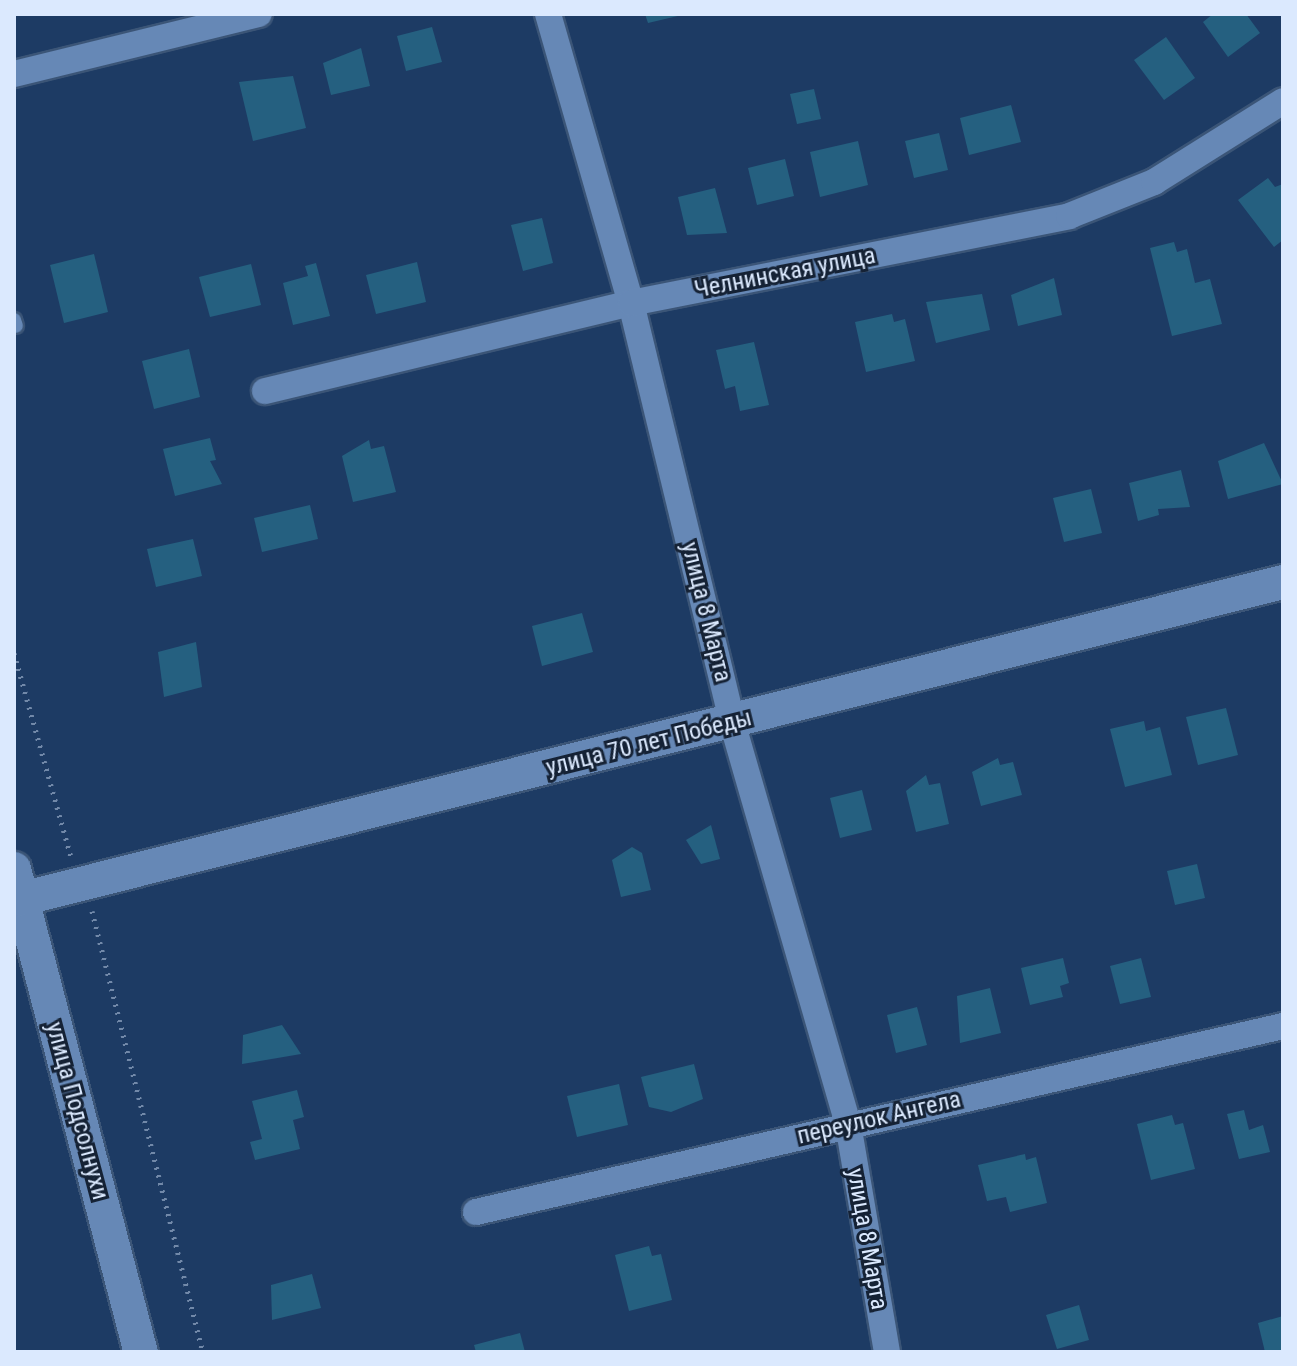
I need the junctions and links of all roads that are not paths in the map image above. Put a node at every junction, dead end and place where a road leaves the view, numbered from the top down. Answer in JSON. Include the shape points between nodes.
{"nodes":[{"id":1,"x":259,"y":14,"type":"edge"},
{"id":2,"x":548,"y":14,"type":"edge"},
{"id":3,"x":14,"y":74,"type":"edge"},
{"id":4,"x":1283,"y":101,"type":"edge"},
{"id":5,"x":631,"y":303,"type":"junction"},
{"id":6,"x":265,"y":391,"type":"dead end"},
{"id":7,"x":1283,"y":582,"type":"edge"},
{"id":8,"x":732,"y":722,"type":"junction"},
{"id":9,"x":16,"y":890,"type":"edge"},
{"id":10,"x":1283,"y":1026,"type":"edge"},
{"id":11,"x":848,"y":1124,"type":"junction"},
{"id":12,"x":476,"y":1212,"type":"dead end"},
{"id":13,"x":141,"y":1352,"type":"edge"},
{"id":14,"x":887,"y":1352,"type":"edge"}],
"edges":[{"from":1,"to":3,"type":"street"},
{"from":2,"to":5,"type":"street","name":"улица 8 Марта"},
{"from":4,"to":5,"type":"street","name":"Челнинская улица","via":[[1154,182],[1069,216]]},
{"from":5,"to":6,"type":"street","name":"Челнинская улица"},
{"from":5,"to":8,"type":"street","name":"улица 8 Марта"},
{"from":7,"to":8,"type":"street","name":"улица 70 лет Победы"},
{"from":8,"to":9,"type":"street","name":"улица 70 лет Победы","via":[[86,885]]},
{"from":8,"to":11,"type":"street","name":"улица 8 Марта"},
{"from":9,"to":13,"type":"street","name":"улица Подсолнухи"},
{"from":10,"to":11,"type":"street","name":"переулок Ангела"},
{"from":11,"to":12,"type":"street","name":"переулок Ангела"},
{"from":11,"to":14,"type":"street","name":"улица 8 Марта"}]}
